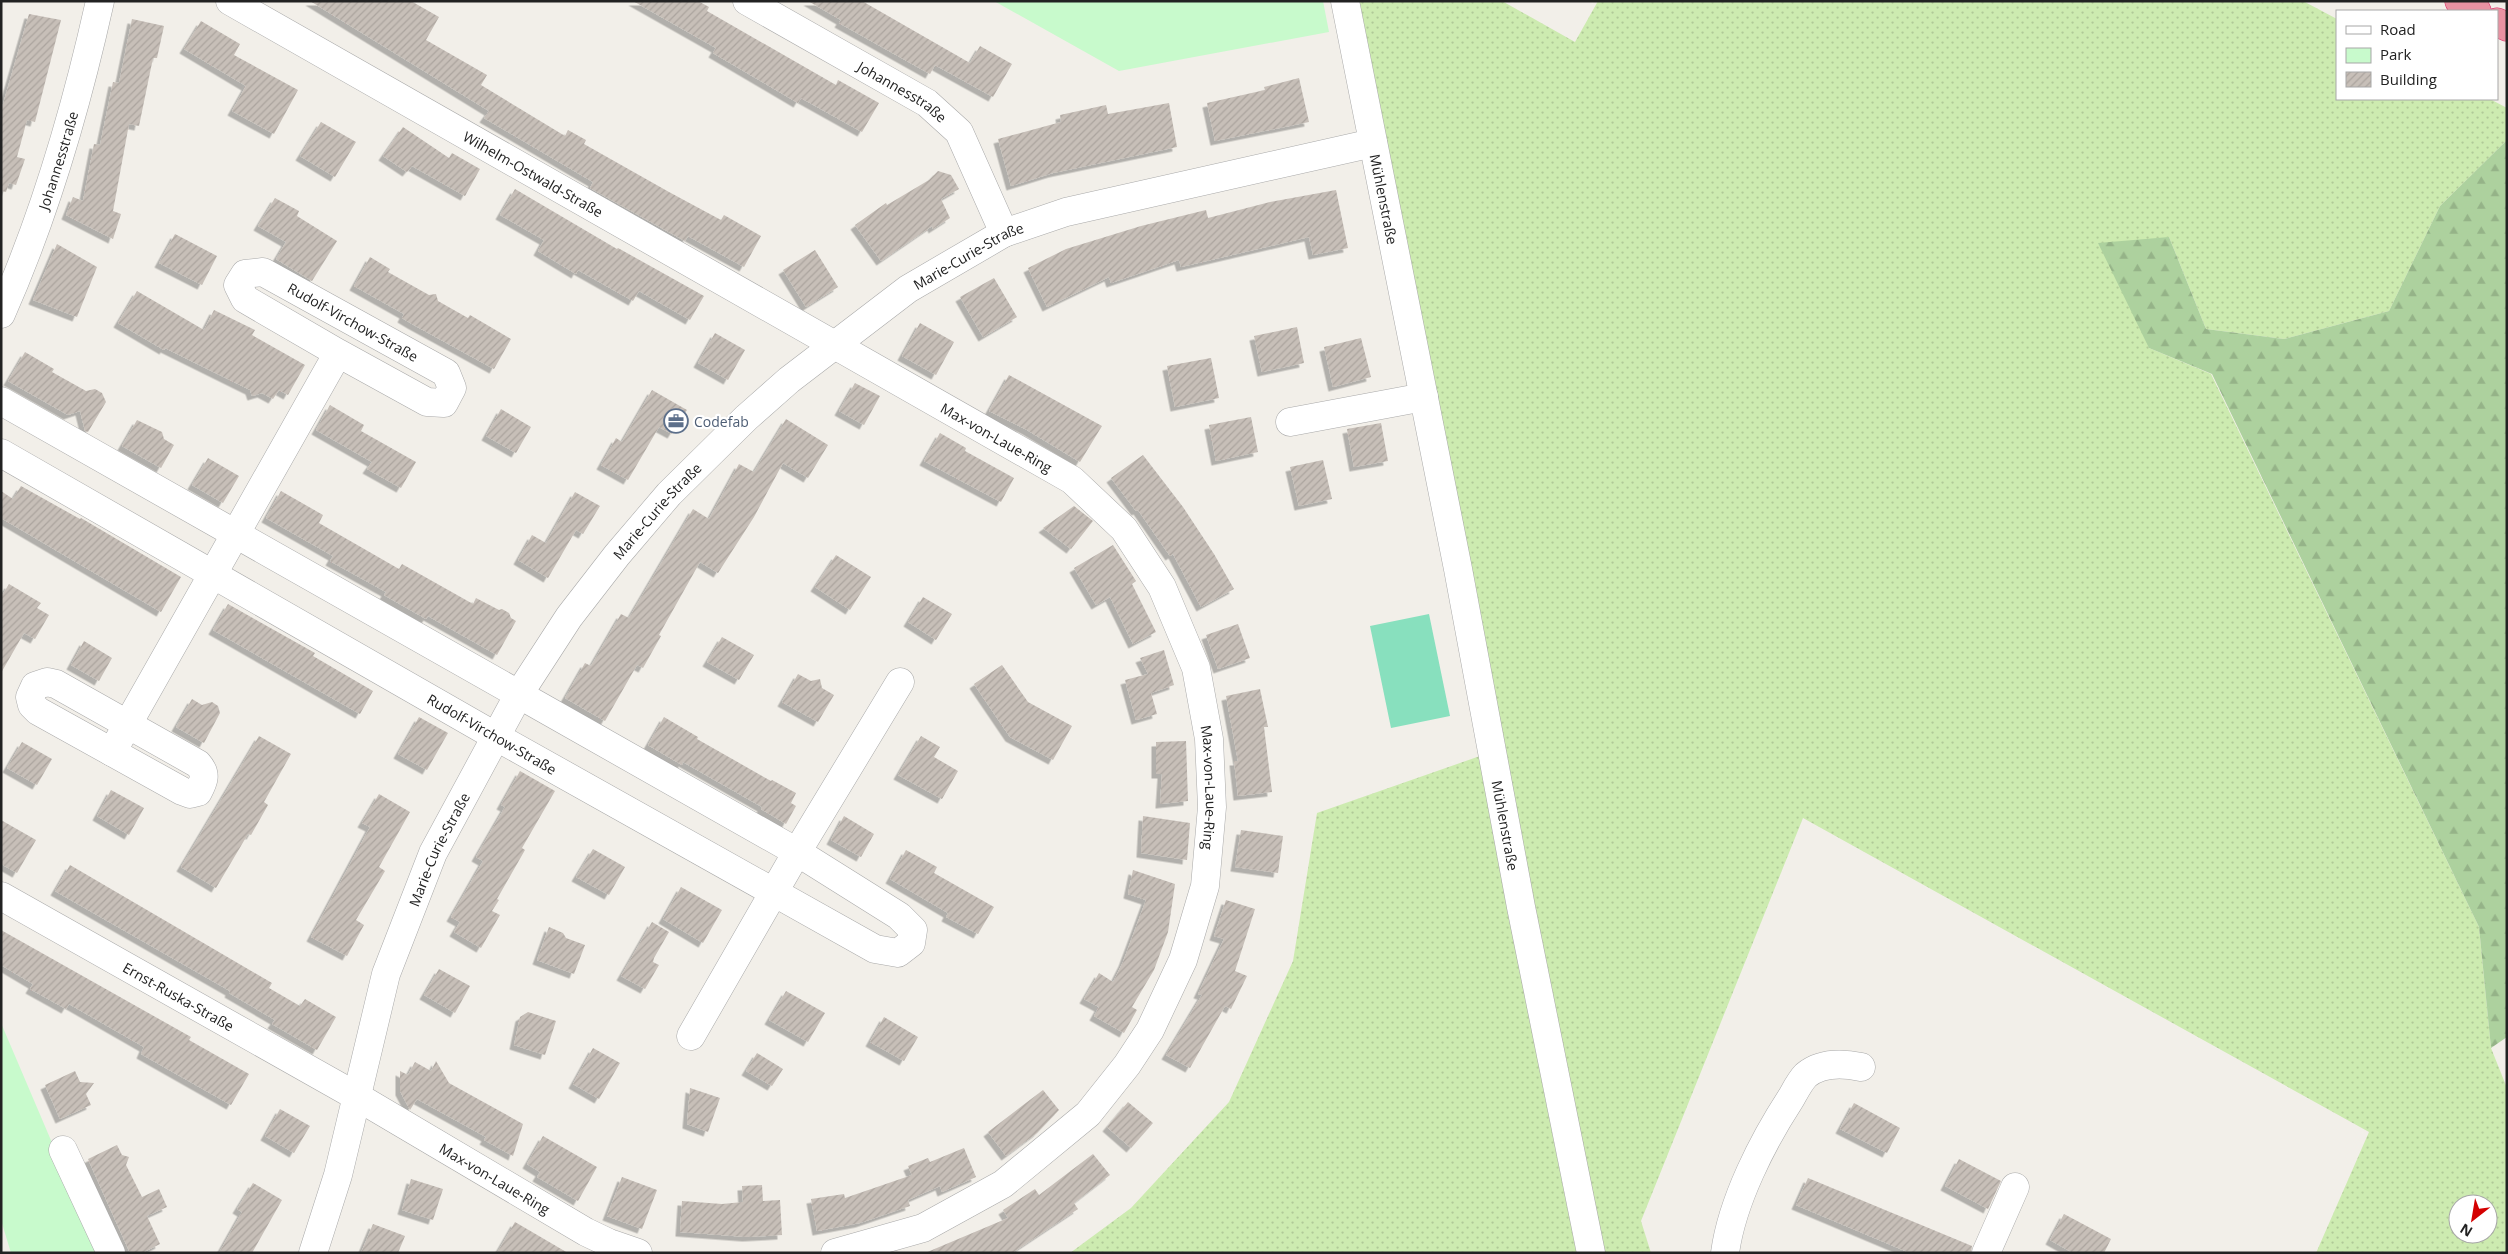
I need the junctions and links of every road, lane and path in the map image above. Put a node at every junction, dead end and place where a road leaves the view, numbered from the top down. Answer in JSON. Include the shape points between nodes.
{"nodes":[{"id":1,"x":100,"y":1,"type":"edge"},
{"id":2,"x":230,"y":1,"type":"edge"},
{"id":3,"x":747,"y":1,"type":"edge"},
{"id":4,"x":1345,"y":1,"type":"edge"},
{"id":5,"x":2459,"y":1,"type":"edge"},
{"id":6,"x":2475,"y":10,"type":"edge"},
{"id":7,"x":1373,"y":142,"type":"junction"},
{"id":8,"x":1004,"y":233,"type":"junction"},
{"id":9,"x":1,"y":314,"type":"edge"},
{"id":10,"x":836,"y":345,"type":"junction"},
{"id":11,"x":338,"y":353,"type":"junction"},
{"id":12,"x":1424,"y":397,"type":"junction"},
{"id":13,"x":1,"y":400,"type":"edge"},
{"id":14,"x":1290,"y":422,"type":"dead end"},
{"id":15,"x":1,"y":453,"type":"edge"},
{"id":16,"x":236,"y":532,"type":"junction"},
{"id":17,"x":212,"y":574,"type":"junction"},
{"id":18,"x":900,"y":682,"type":"dead end"},
{"id":19,"x":519,"y":694,"type":"junction"},
{"id":20,"x":127,"y":723,"type":"junction"},
{"id":21,"x":495,"y":736,"type":"junction"},
{"id":22,"x":112,"y":752,"type":"junction"},
{"id":23,"x":797,"y":852,"type":"junction"},
{"id":24,"x":774,"y":893,"type":"junction"},
{"id":25,"x":1,"y":896,"type":"edge"},
{"id":26,"x":691,"y":1036,"type":"dead end"},
{"id":27,"x":1861,"y":1067,"type":"dead end"},
{"id":28,"x":356,"y":1096,"type":"junction"},
{"id":29,"x":63,"y":1150,"type":"dead end"},
{"id":30,"x":2015,"y":1187,"type":"dead end"},
{"id":31,"x":606,"y":1248,"type":"edge"},
{"id":32,"x":111,"y":1253,"type":"edge"},
{"id":33,"x":313,"y":1253,"type":"edge"},
{"id":34,"x":638,"y":1253,"type":"edge"},
{"id":35,"x":835,"y":1253,"type":"edge"},
{"id":36,"x":1591,"y":1253,"type":"edge"},
{"id":37,"x":1724,"y":1253,"type":"edge"},
{"id":38,"x":1986,"y":1253,"type":"edge"}],
"edges":[{"from":1,"to":9,"type":"street","name":"Johannesstraße","via":[[61,158],[38,226]]},
{"from":2,"to":10,"type":"street","name":"Wilhelm-Ostwald-Straße"},
{"from":3,"to":8,"type":"street","name":"Johannesstraße","via":[[927,103],[959,132]]},
{"from":4,"to":7,"type":"street","name":"Mühlenstraße"},
{"from":5,"to":6,"type":"highway"},
{"from":7,"to":8,"type":"street","name":"Marie-Curie-Straße","via":[[1066,212]]},
{"from":7,"to":12,"type":"street","name":"Mühlenstraße"},
{"from":8,"to":10,"type":"street","name":"Marie-Curie-Straße","via":[[908,289]]},
{"from":10,"to":19,"type":"street","name":"Marie-Curie-Straße","via":[[746,418],[670,494],[569,617]]},
{"from":10,"to":35,"type":"street","name":"Max-von-Laue-Ring","via":[[1072,480],[1124,528],[1162,587],[1196,668],[1210,739],[1212,807],[1204,886],[1183,960],[1150,1030],[1088,1114],[1003,1184],[924,1228]]},
{"from":11,"to":11,"type":"street","name":"Rudolf-Virchow-Straße","via":[[427,402],[444,403],[452,388],[446,373],[263,272],[245,274],[238,285],[245,299]]},
{"from":11,"to":16,"type":"street"},
{"from":12,"to":14,"type":"street"},
{"from":12,"to":36,"type":"street","name":"Mühlenstraße"},
{"from":13,"to":16,"type":"street","name":"Rudolf-Virchow-Straße"},
{"from":15,"to":17,"type":"street","name":"Rudolf-Virchow-Straße"},
{"from":16,"to":17,"type":"street"},
{"from":16,"to":19,"type":"street","name":"Rudolf-Virchow-Straße"},
{"from":17,"to":20,"type":"street"},
{"from":17,"to":21,"type":"street","name":"Rudolf-Virchow-Straße"},
{"from":18,"to":23,"type":"street"},
{"from":19,"to":21,"type":"street","name":"Marie-Curie-Straße"},
{"from":19,"to":23,"type":"street","name":"Rudolf-Virchow-Straße"},
{"from":20,"to":22,"type":"street"},
{"from":20,"to":22,"type":"street","via":[[198,764],[204,770],[204,780],[198,792],[190,794]]},
{"from":20,"to":22,"type":"street","via":[[56,684],[46,682],[35,686],[30,696],[38,712]]},
{"from":21,"to":24,"type":"street","name":"Rudolf-Virchow-Straße"},
{"from":21,"to":28,"type":"street","name":"Marie-Curie-Straße","via":[[433,852],[386,974]]},
{"from":23,"to":24,"type":"street"},
{"from":23,"to":24,"type":"street","name":"Rudolf-Virchow-Straße","via":[[899,916],[912,930],[911,943],[898,954],[875,949]]},
{"from":24,"to":26,"type":"street"},
{"from":25,"to":28,"type":"street","name":"Ernst-Ruska-Straße"},
{"from":27,"to":37,"type":"street","via":[[1840,1063],[1806,1076],[1767,1135],[1728,1229]]},
{"from":28,"to":31,"type":"street","name":"Max-von-Laue-Ring"},
{"from":28,"to":33,"type":"street","name":"Marie-Curie-Straße","via":[[338,1175]]},
{"from":29,"to":32,"type":"street"},
{"from":30,"to":38,"type":"street"},
{"from":31,"to":34,"type":"street","name":"Max-von-Laue-Ring"}]}
